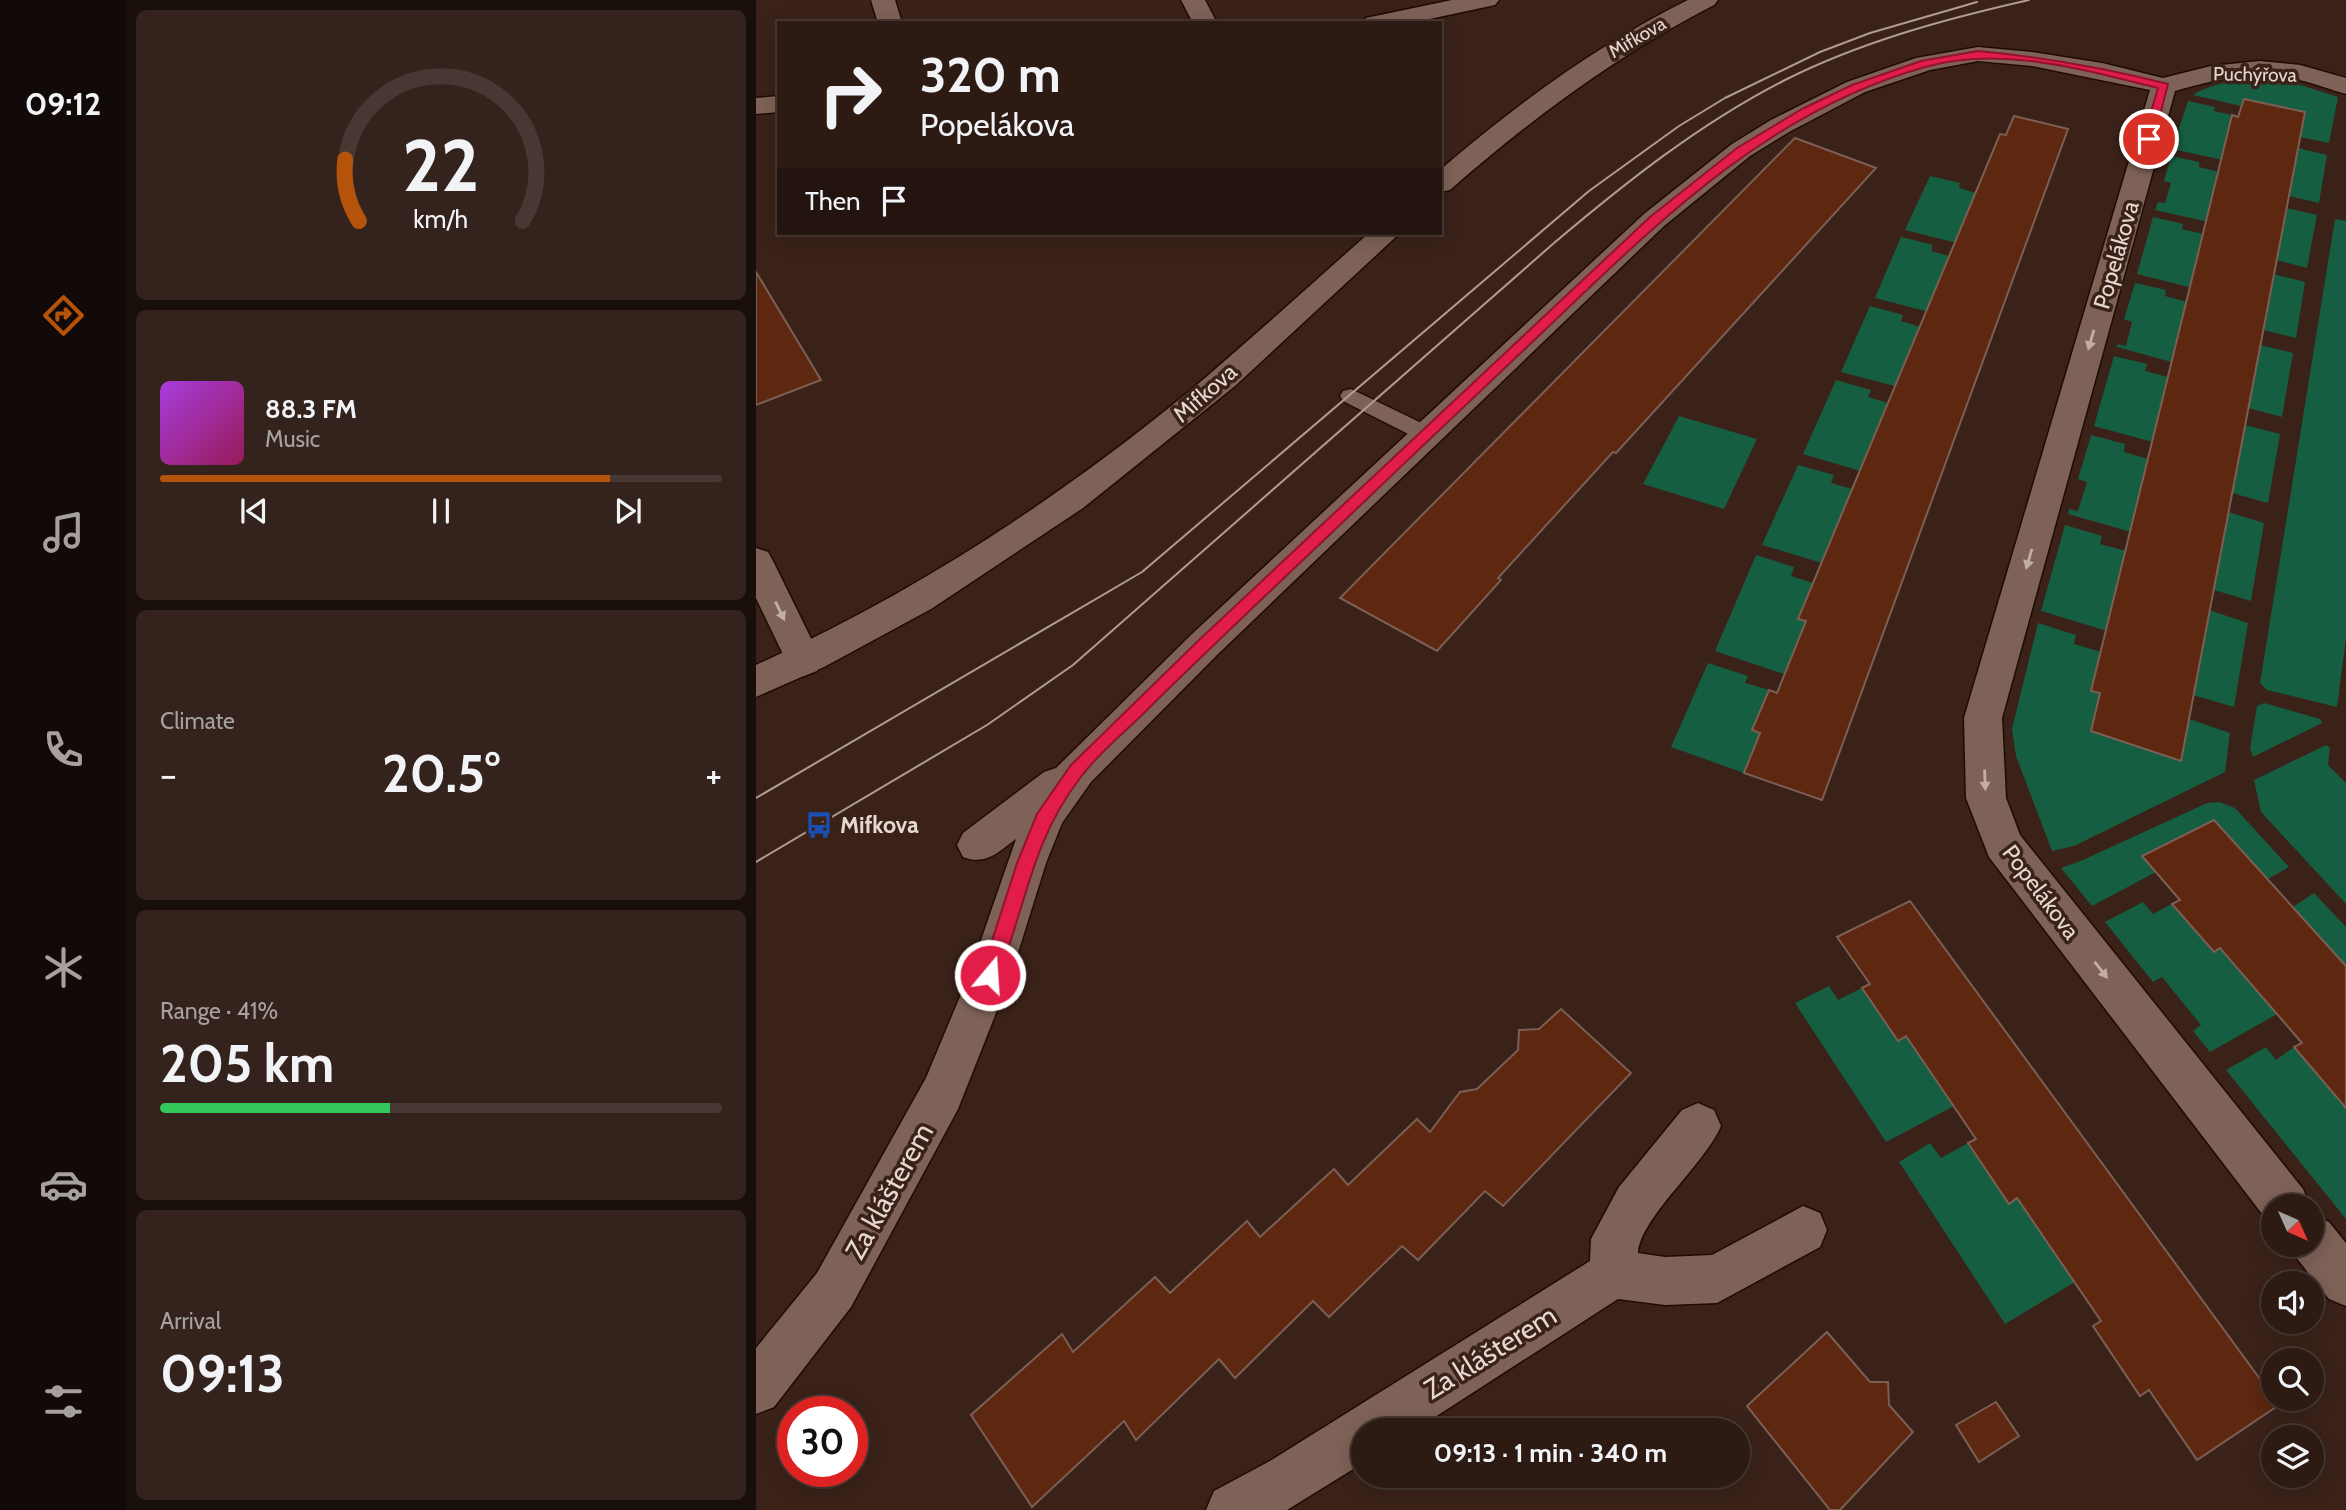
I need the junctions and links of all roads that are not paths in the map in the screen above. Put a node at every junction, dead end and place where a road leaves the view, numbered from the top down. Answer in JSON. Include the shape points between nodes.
{"nodes":[{"id":1,"x":883,"y":0,"type":"edge"},
{"id":2,"x":1193,"y":0,"type":"edge"},
{"id":3,"x":1487,"y":0,"type":"edge"},
{"id":4,"x":1706,"y":0,"type":"edge"},
{"id":5,"x":889,"y":21,"type":"edge"},
{"id":6,"x":1204,"y":21,"type":"edge"},
{"id":7,"x":1385,"y":21,"type":"edge"},
{"id":8,"x":2164,"y":86,"type":"junction"},
{"id":9,"x":2346,"y":86,"type":"edge"},
{"id":10,"x":777,"y":104,"type":"edge"},
{"id":11,"x":756,"y":106,"type":"edge"},
{"id":12,"x":1442,"y":182,"type":"edge"},
{"id":13,"x":1384,"y":235,"type":"edge"},
{"id":14,"x":1351,"y":396,"type":"dead end"},
{"id":15,"x":1428,"y":435,"type":"junction"},
{"id":16,"x":756,"y":561,"type":"edge"},
{"id":17,"x":804,"y":661,"type":"junction"},
{"id":18,"x":756,"y":682,"type":"edge"},
{"id":19,"x":1077,"y":770,"type":"junction"},
{"id":20,"x":977,"y":845,"type":"dead end"},
{"id":21,"x":1698,"y":1126,"type":"dead end"},
{"id":22,"x":2277,"y":1194,"type":"edge"},
{"id":23,"x":1803,"y":1230,"type":"dead end"},
{"id":24,"x":2324,"y":1254,"type":"edge"},
{"id":25,"x":1613,"y":1274,"type":"junction"},
{"id":26,"x":2346,"y":1282,"type":"edge"},
{"id":27,"x":756,"y":1389,"type":"edge"},
{"id":28,"x":1387,"y":1418,"type":"edge"},
{"id":29,"x":1351,"y":1441,"type":"edge"},
{"id":30,"x":1233,"y":1510,"type":"edge"}],
"edges":[{"from":1,"to":5,"type":"street"},
{"from":2,"to":6,"type":"street"},
{"from":3,"to":7,"type":"street"},
{"from":4,"to":12,"type":"street","name":"Mifkova","via":[[1570,78]]},
{"from":8,"to":9,"type":"street","name":"Puchýřova","via":[[2208,72],[2247,70],[2293,71]]},
{"from":8,"to":15,"type":"street","via":[[2044,61],[1978,54],[1925,63],[1831,98],[1741,150],[1676,200]]},
{"from":8,"to":22,"type":"street","name":"Popelákova","one_way":true,"via":[[1983,718],[1986,798],[2003,845]]},
{"from":10,"to":11,"type":"street"},
{"from":13,"to":17,"type":"street","name":"Mifkova","via":[[1225,377],[1104,475],[978,564]]},
{"from":14,"to":15,"type":"lane"},
{"from":15,"to":19,"type":"street"},
{"from":16,"to":17,"type":"street","one_way":true},
{"from":17,"to":18,"type":"street","name":"Mifkova"},
{"from":19,"to":20,"type":"street"},
{"from":19,"to":27,"type":"street","name":"Za klášterem","via":[[1046,814],[990,975],[942,1093],[834,1290]]},
{"from":21,"to":25,"type":"street","via":[[1636,1204],[1615,1239]]},
{"from":23,"to":25,"type":"street","via":[[1717,1279],[1665,1281]]},
{"from":24,"to":26,"type":"street"},
{"from":25,"to":28,"type":"street","name":"Za klášterem"},
{"from":29,"to":30,"type":"street"}]}
